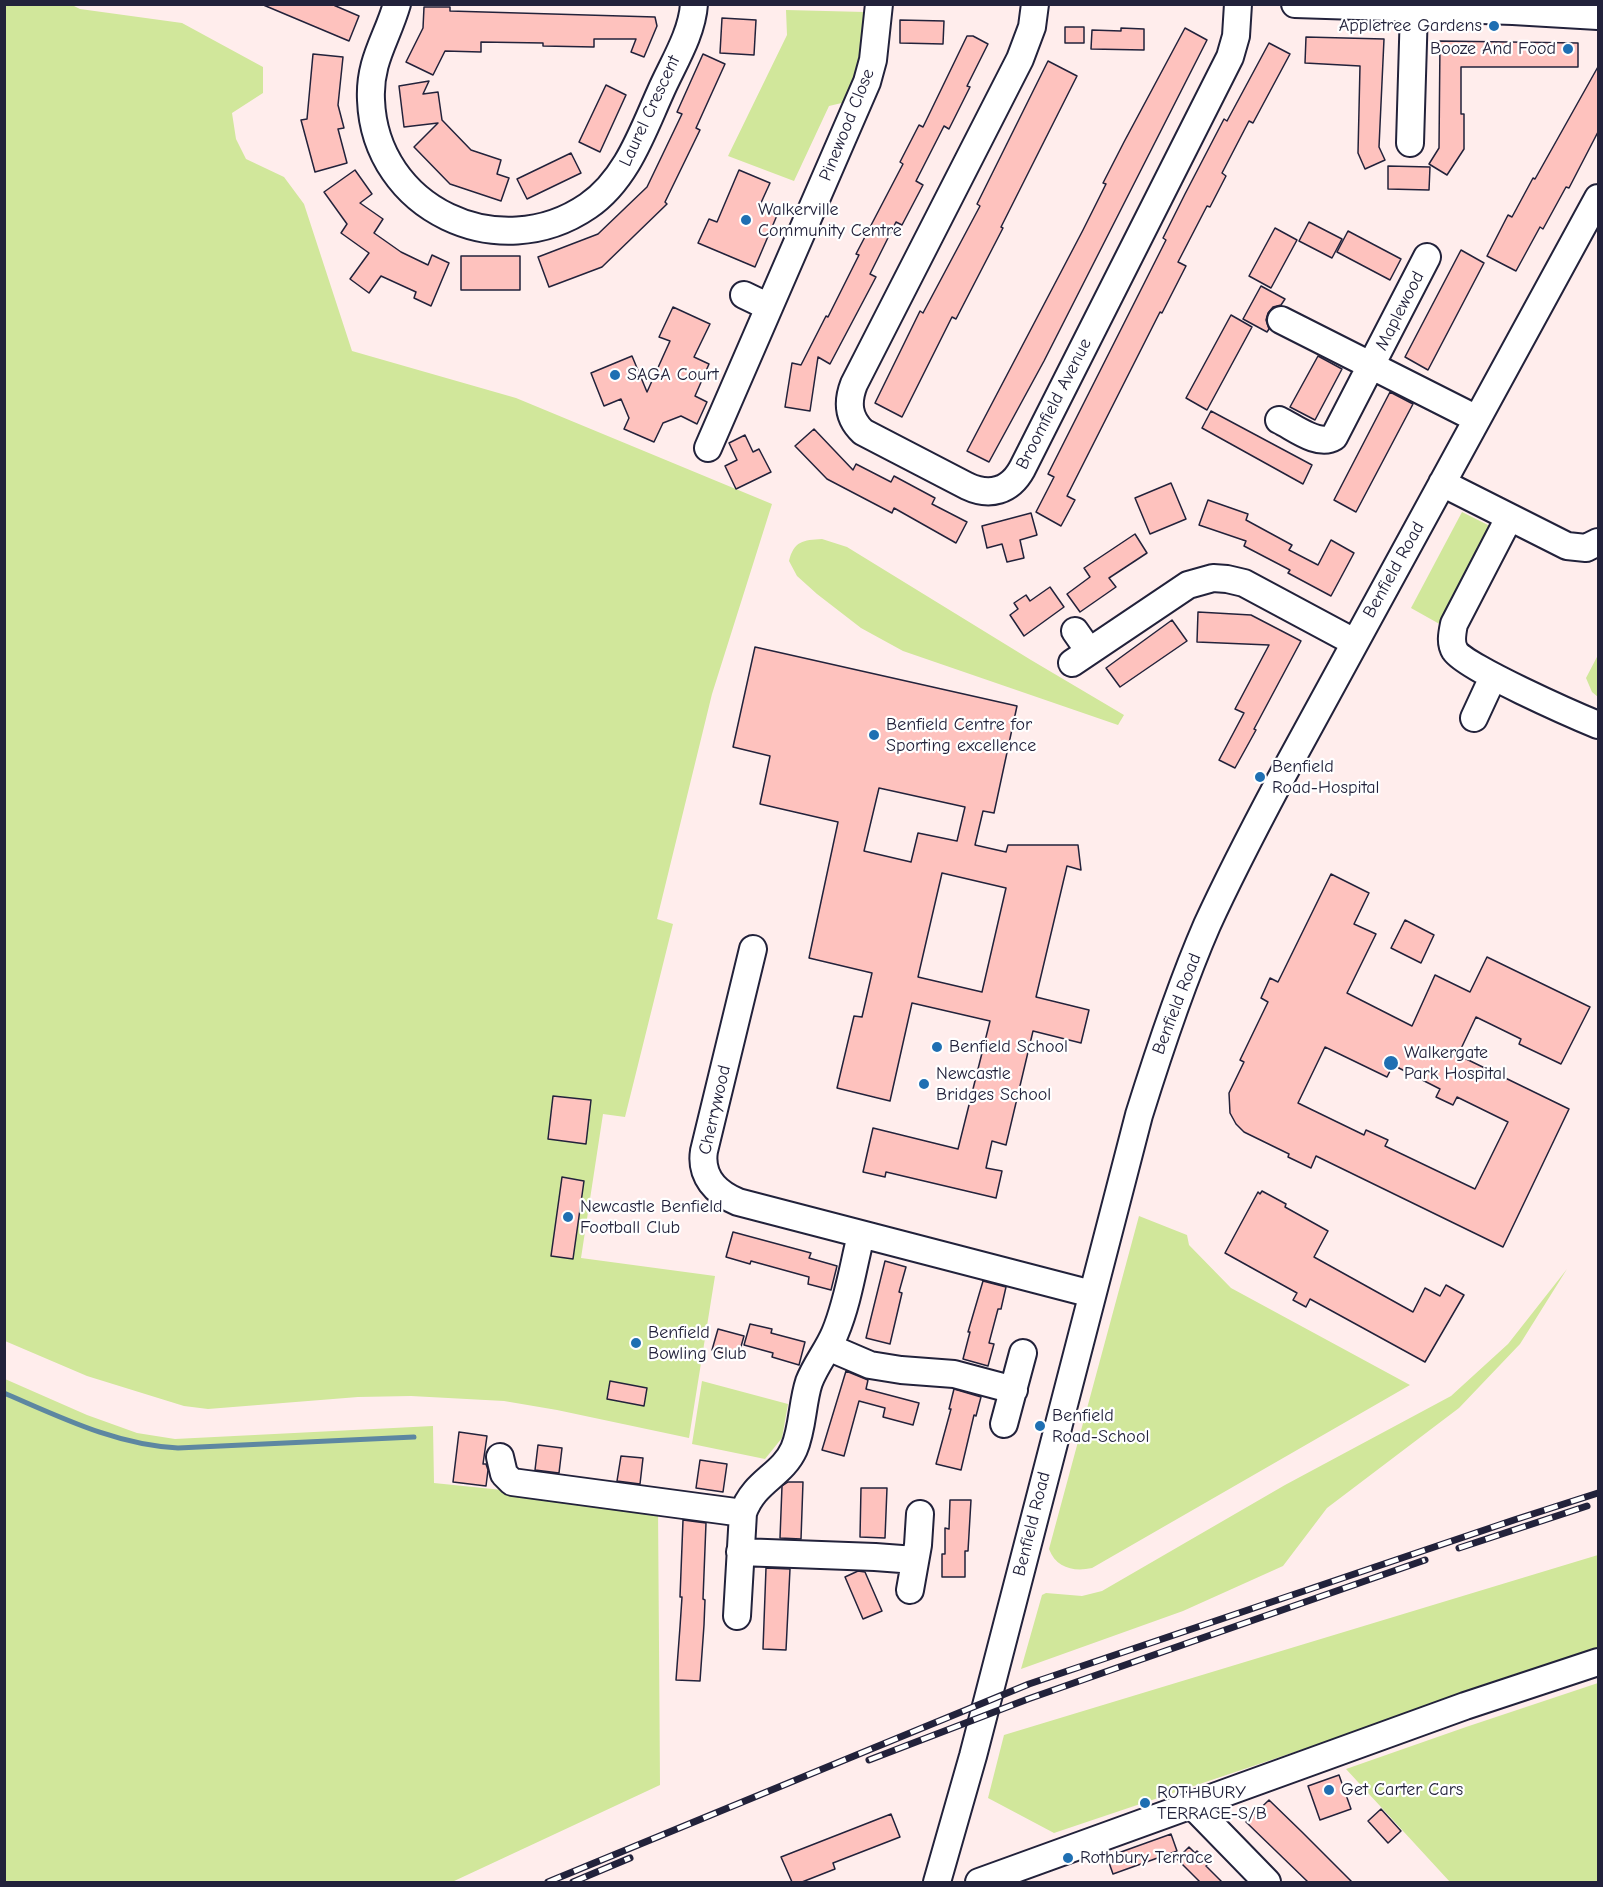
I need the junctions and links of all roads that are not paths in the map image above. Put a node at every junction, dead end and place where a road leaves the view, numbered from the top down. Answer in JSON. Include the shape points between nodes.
{"nodes":[{"id":1,"x":397,"y":4,"type":"edge"},
{"id":2,"x":694,"y":4,"type":"edge"},
{"id":3,"x":879,"y":4,"type":"edge"},
{"id":4,"x":1035,"y":4,"type":"edge"},
{"id":5,"x":1238,"y":4,"type":"edge"},
{"id":6,"x":1295,"y":4,"type":"edge"},
{"id":7,"x":1514,"y":8,"type":"edge"},
{"id":8,"x":1414,"y":9,"type":"junction"},
{"id":9,"x":1599,"y":16,"type":"edge"},
{"id":10,"x":1410,"y":143,"type":"dead end"},
{"id":11,"x":1599,"y":198,"type":"edge"},
{"id":12,"x":1427,"y":257,"type":"dead end"},
{"id":13,"x":744,"y":296,"type":"dead end"},
{"id":14,"x":769,"y":307,"type":"junction"},
{"id":15,"x":1281,"y":320,"type":"dead end"},
{"id":16,"x":1372,"y":365,"type":"junction"},
{"id":17,"x":1476,"y":419,"type":"junction"},
{"id":18,"x":1279,"y":420,"type":"dead end"},
{"id":19,"x":708,"y":448,"type":"dead end"},
{"id":20,"x":1442,"y":483,"type":"junction"},
{"id":21,"x":1509,"y":518,"type":"junction"},
{"id":22,"x":1599,"y":542,"type":"edge"},
{"id":23,"x":1354,"y":642,"type":"junction"},
{"id":24,"x":1079,"y":648,"type":"dead end"},
{"id":25,"x":1493,"y":677,"type":"junction"},
{"id":26,"x":1474,"y":718,"type":"dead end"},
{"id":27,"x":1599,"y":725,"type":"edge"},
{"id":28,"x":753,"y":949,"type":"dead end"},
{"id":29,"x":861,"y":1235,"type":"junction"},
{"id":30,"x":1092,"y":1294,"type":"junction"},
{"id":31,"x":828,"y":1347,"type":"junction"},
{"id":32,"x":1023,"y":1353,"type":"dead end"},
{"id":33,"x":1014,"y":1390,"type":"junction"},
{"id":34,"x":1004,"y":1424,"type":"dead end"},
{"id":35,"x":500,"y":1457,"type":"dead end"},
{"id":36,"x":743,"y":1513,"type":"junction"},
{"id":37,"x":920,"y":1514,"type":"dead end"},
{"id":38,"x":740,"y":1552,"type":"junction"},
{"id":39,"x":915,"y":1560,"type":"junction"},
{"id":40,"x":910,"y":1590,"type":"dead end"},
{"id":41,"x":737,"y":1616,"type":"dead end"},
{"id":42,"x":1599,"y":1662,"type":"edge"},
{"id":43,"x":1192,"y":1805,"type":"junction"},
{"id":44,"x":937,"y":1882,"type":"edge"},
{"id":45,"x":979,"y":1882,"type":"edge"},
{"id":46,"x":1266,"y":1882,"type":"edge"}],
"edges":[{"from":1,"to":2,"type":"street","name":"Laurel Crescent","via":[[371,80],[372,116],[384,153],[406,186],[432,208],[477,228],[509,232],[563,221],[589,206],[619,176],[686,35]]},
{"from":3,"to":14,"type":"street","name":"Pinewood Close","via":[[867,82]]},
{"from":4,"to":5,"type":"street","name":"Broomfield Avenue","via":[[1032,27],[1020,59],[849,400],[852,417],[863,432],[985,492],[998,491],[1010,484],[1022,469],[1230,57]]},
{"from":6,"to":8,"type":"street"},
{"from":7,"to":8,"type":"street"},
{"from":7,"to":9,"type":"street"},
{"from":8,"to":10,"type":"street"},
{"from":11,"to":17,"type":"street","name":"Benfield Road"},
{"from":12,"to":16,"type":"street","name":"Maplewood"},
{"from":13,"to":14,"type":"street"},
{"from":14,"to":19,"type":"street","name":"Pinewood Close"},
{"from":15,"to":16,"type":"street","name":"Maplewood"},
{"from":16,"to":17,"type":"street","name":"Maplewood"},
{"from":16,"to":18,"type":"street","name":"Maplewood","via":[[1338,432],[1328,440],[1316,439]]},
{"from":17,"to":20,"type":"street","name":"Benfield Road"},
{"from":20,"to":21,"type":"street"},
{"from":20,"to":23,"type":"street","name":"Benfield Road"},
{"from":21,"to":22,"type":"street","via":[[1567,546],[1586,548]]},
{"from":21,"to":25,"type":"street","via":[[1452,633],[1452,645],[1459,657]]},
{"from":23,"to":24,"type":"street","via":[[1254,588],[1212,578],[1175,592]]},
{"from":23,"to":30,"type":"street","name":"Benfield Road","via":[[1255,827],[1191,965],[1142,1104]]},
{"from":25,"to":26,"type":"street"},
{"from":25,"to":27,"type":"street"},
{"from":28,"to":29,"type":"street","name":"Cherrywood","via":[[704,1151],[705,1173],[714,1187],[738,1202]]},
{"from":29,"to":30,"type":"street","name":"Cherrywood"},
{"from":29,"to":31,"type":"street","via":[[839,1322]]},
{"from":30,"to":44,"type":"street","name":"Benfield Road"},
{"from":31,"to":33,"type":"street","via":[[870,1365],[954,1374]]},
{"from":31,"to":36,"type":"street","via":[[810,1380],[794,1448],[747,1499]]},
{"from":32,"to":33,"type":"street"},
{"from":33,"to":34,"type":"street"},
{"from":35,"to":36,"type":"street","via":[[504,1474],[512,1482]]},
{"from":36,"to":38,"type":"street"},
{"from":37,"to":39,"type":"street"},
{"from":38,"to":39,"type":"street"},
{"from":38,"to":41,"type":"street"},
{"from":39,"to":40,"type":"street"},
{"from":42,"to":43,"type":"street"},
{"from":43,"to":45,"type":"street"},
{"from":43,"to":46,"type":"street"}]}
